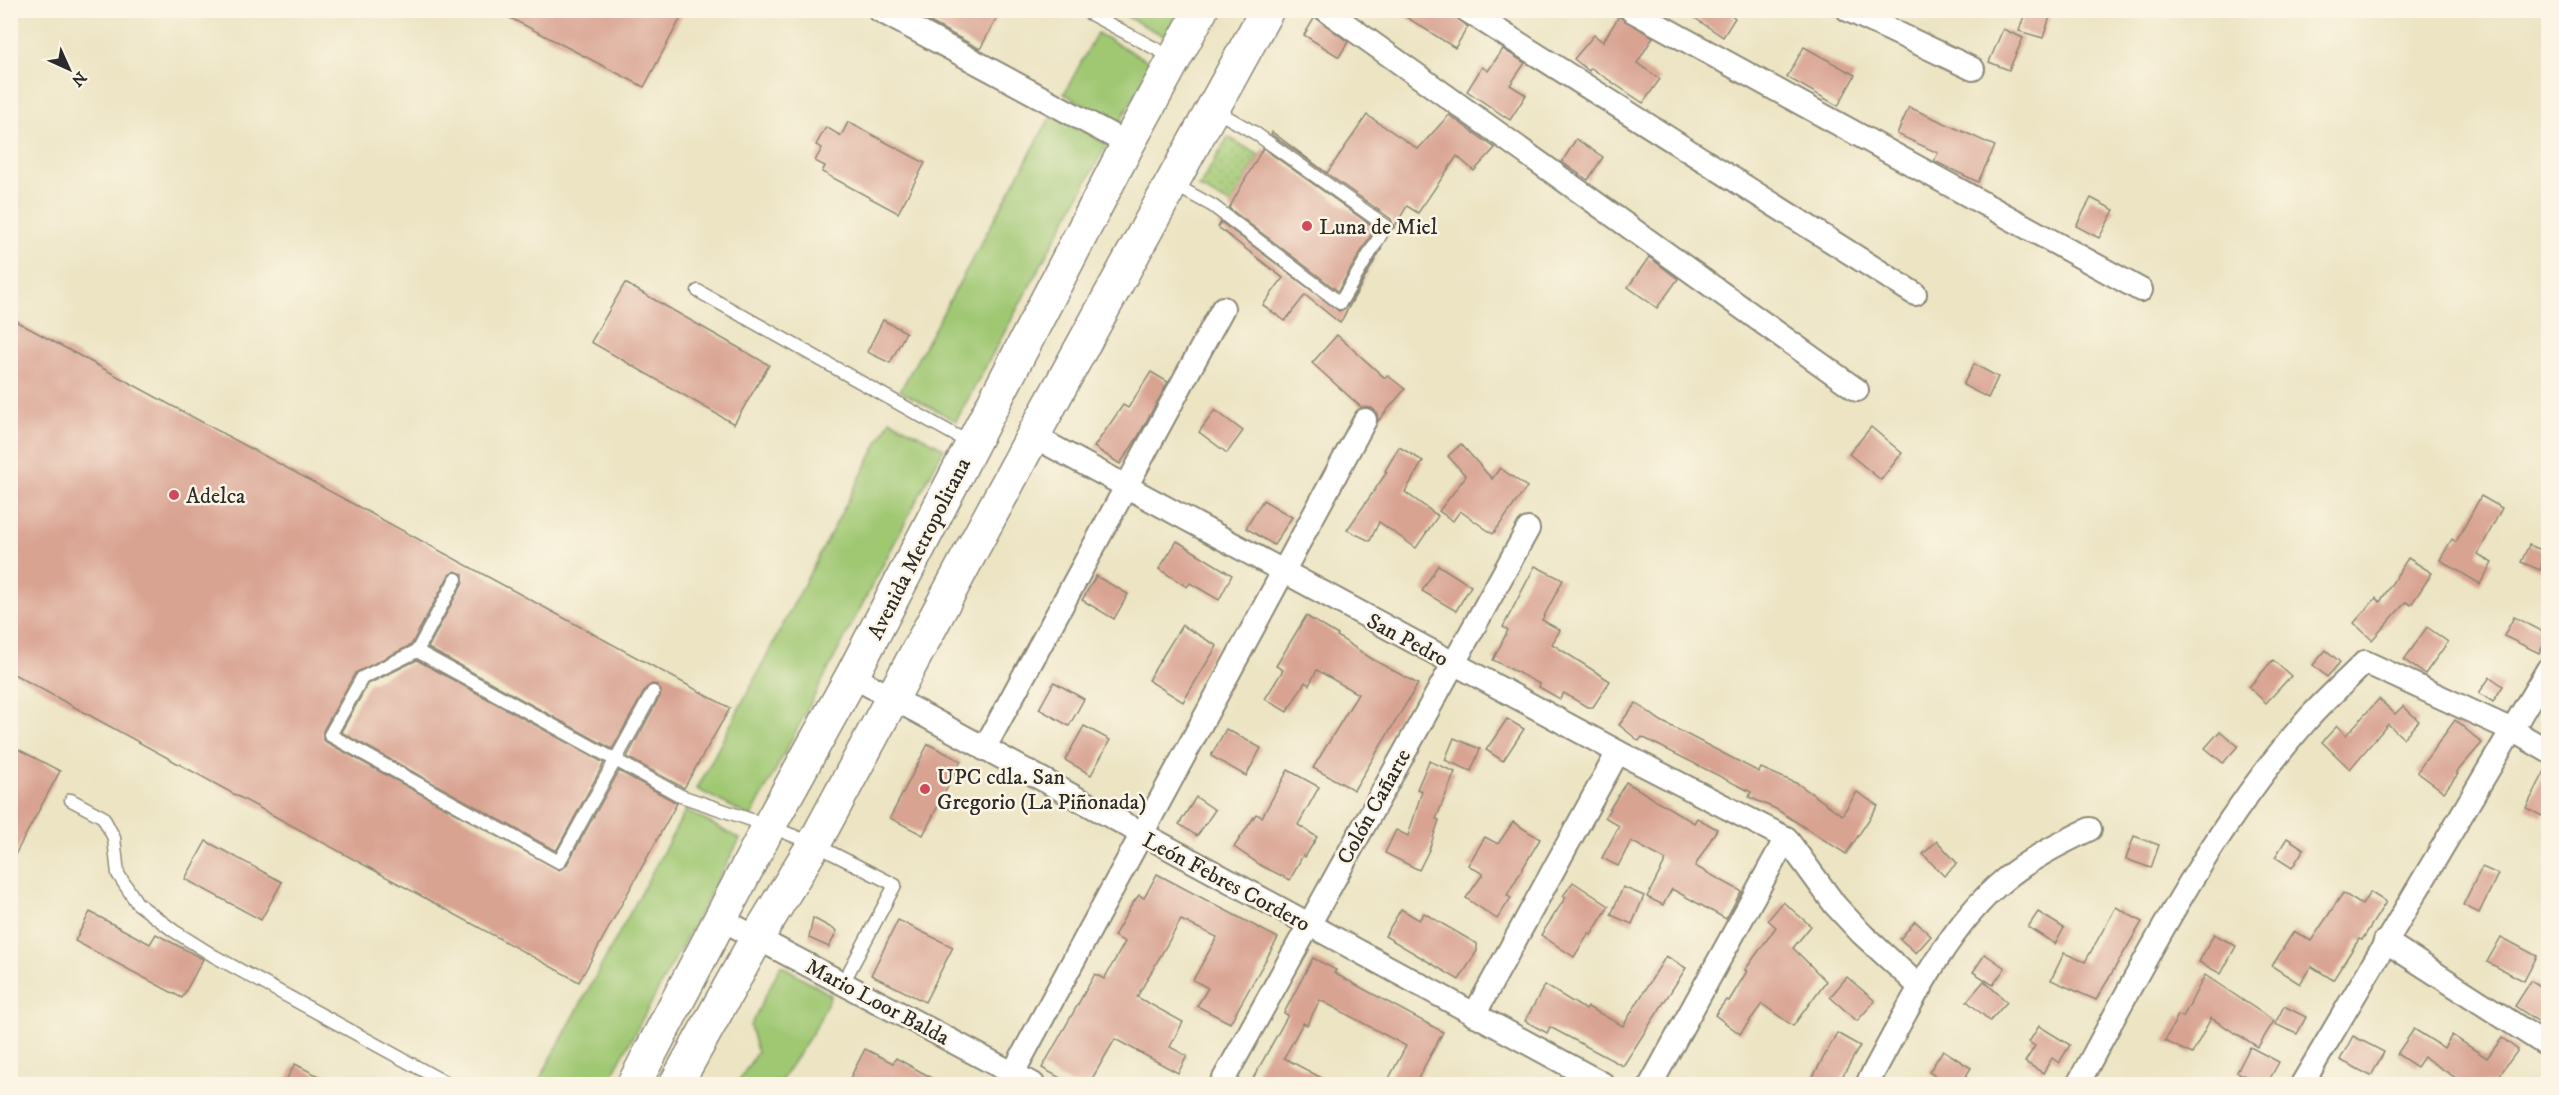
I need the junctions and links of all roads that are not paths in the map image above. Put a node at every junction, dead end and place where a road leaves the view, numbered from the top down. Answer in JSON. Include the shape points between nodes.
{"nodes":[{"id":1,"x":879,"y":10,"type":"edge"},
{"id":2,"x":1083,"y":10,"type":"edge"},
{"id":3,"x":1201,"y":10,"type":"edge"},
{"id":4,"x":1267,"y":10,"type":"edge"},
{"id":5,"x":1326,"y":10,"type":"edge"},
{"id":6,"x":1466,"y":10,"type":"edge"},
{"id":7,"x":1631,"y":10,"type":"edge"},
{"id":8,"x":1848,"y":10,"type":"edge"},
{"id":9,"x":1174,"y":59,"type":"junction"},
{"id":10,"x":1973,"y":69,"type":"dead end"},
{"id":11,"x":1213,"y":109,"type":"junction"},
{"id":12,"x":1128,"y":144,"type":"junction"},
{"id":13,"x":1172,"y":184,"type":"junction"},
{"id":14,"x":2141,"y":290,"type":"dead end"},
{"id":15,"x":698,"y":291,"type":"dead end"},
{"id":16,"x":1915,"y":294,"type":"dead end"},
{"id":17,"x":1223,"y":308,"type":"dead end"},
{"id":18,"x":1857,"y":390,"type":"dead end"},
{"id":19,"x":1365,"y":420,"type":"dead end"},
{"id":20,"x":1033,"y":436,"type":"junction"},
{"id":21,"x":972,"y":444,"type":"junction"},
{"id":22,"x":1126,"y":486,"type":"junction"},
{"id":23,"x":1528,"y":529,"type":"dead end"},
{"id":24,"x":1283,"y":572,"type":"junction"},
{"id":25,"x":456,"y":579,"type":"dead end"},
{"id":26,"x":417,"y":651,"type":"junction"},
{"id":27,"x":1454,"y":663,"type":"junction"},
{"id":28,"x":2548,"y":669,"type":"edge"},
{"id":29,"x":852,"y":676,"type":"junction"},
{"id":30,"x":653,"y":692,"type":"dead end"},
{"id":31,"x":894,"y":698,"type":"junction"},
{"id":32,"x":2512,"y":730,"type":"junction"},
{"id":33,"x":984,"y":749,"type":"junction"},
{"id":34,"x":2548,"y":751,"type":"edge"},
{"id":35,"x":1618,"y":752,"type":"junction"},
{"id":36,"x":615,"y":759,"type":"junction"},
{"id":37,"x":71,"y":800,"type":"dead end"},
{"id":38,"x":769,"y":826,"type":"junction"},
{"id":39,"x":2090,"y":829,"type":"dead end"},
{"id":40,"x":1143,"y":836,"type":"junction"},
{"id":41,"x":1786,"y":838,"type":"junction"},
{"id":42,"x":814,"y":844,"type":"junction"},
{"id":43,"x":721,"y":919,"type":"junction"},
{"id":44,"x":1307,"y":924,"type":"junction"},
{"id":45,"x":758,"y":938,"type":"junction"},
{"id":46,"x":2385,"y":941,"type":"junction"},
{"id":47,"x":843,"y":983,"type":"junction"},
{"id":48,"x":1921,"y":988,"type":"junction"},
{"id":49,"x":1474,"y":1015,"type":"junction"},
{"id":50,"x":2548,"y":1046,"type":"edge"},
{"id":51,"x":1010,"y":1079,"type":"edge"},
{"id":52,"x":448,"y":1084,"type":"edge"},
{"id":53,"x":634,"y":1084,"type":"edge"},
{"id":54,"x":676,"y":1084,"type":"edge"},
{"id":55,"x":1033,"y":1084,"type":"edge"},
{"id":56,"x":1221,"y":1084,"type":"edge"},
{"id":57,"x":1603,"y":1084,"type":"edge"},
{"id":58,"x":1651,"y":1084,"type":"edge"},
{"id":59,"x":1867,"y":1084,"type":"edge"},
{"id":60,"x":2078,"y":1084,"type":"edge"},
{"id":61,"x":2302,"y":1084,"type":"edge"}],
"edges":[{"from":1,"to":12,"type":"street"},
{"from":2,"to":9,"type":"lane"},
{"from":3,"to":9,"type":"highway","name":"Avenida Metropolitana"},
{"from":4,"to":11,"type":"highway"},
{"from":5,"to":18,"type":"street"},
{"from":6,"to":16,"type":"street"},
{"from":7,"to":14,"type":"street"},
{"from":8,"to":10,"type":"street"},
{"from":9,"to":12,"type":"highway","name":"Avenida Metropolitana"},
{"from":11,"to":13,"type":"highway"},
{"from":11,"to":13,"type":"lane","via":[[1255,133],[1386,226],[1340,303],[1213,206]]},
{"from":12,"to":21,"type":"highway","name":"Avenida Metropolitana"},
{"from":13,"to":20,"type":"highway"},
{"from":15,"to":21,"type":"lane"},
{"from":17,"to":22,"type":"street"},
{"from":19,"to":24,"type":"street"},
{"from":20,"to":22,"type":"street","name":"San Pedro"},
{"from":20,"to":31,"type":"highway"},
{"from":21,"to":29,"type":"highway","name":"Avenida Metropolitana"},
{"from":22,"to":24,"type":"street","name":"San Pedro"},
{"from":22,"to":33,"type":"street"},
{"from":23,"to":27,"type":"street","name":"Colón Cañarte"},
{"from":24,"to":27,"type":"street","name":"San Pedro"},
{"from":24,"to":40,"type":"street"},
{"from":25,"to":26,"type":"lane"},
{"from":26,"to":36,"type":"lane"},
{"from":26,"to":36,"type":"lane","via":[[362,678],[330,735],[559,862]]},
{"from":27,"to":35,"type":"street","name":"San Pedro"},
{"from":27,"to":44,"type":"street","name":"Colón Cañarte"},
{"from":28,"to":32,"type":"street"},
{"from":29,"to":31,"type":"street","name":"León Febres Cordero"},
{"from":29,"to":38,"type":"highway","name":"Avenida Metropolitana"},
{"from":30,"to":36,"type":"lane"},
{"from":31,"to":33,"type":"street","name":"León Febres Cordero"},
{"from":31,"to":42,"type":"highway"},
{"from":32,"to":34,"type":"street"},
{"from":32,"to":46,"type":"street"},
{"from":32,"to":60,"type":"street","via":[[2365,662],[2307,720],[2254,786],[2187,887]]},
{"from":33,"to":40,"type":"street","name":"León Febres Cordero"},
{"from":35,"to":41,"type":"street","name":"San Pedro"},
{"from":35,"to":49,"type":"street"},
{"from":36,"to":38,"type":"lane","via":[[681,796]]},
{"from":37,"to":52,"type":"lane","via":[[103,817],[114,838],[118,874],[137,903],[214,956]]},
{"from":38,"to":42,"type":"lane"},
{"from":38,"to":43,"type":"highway","name":"Avenida Metropolitana"},
{"from":39,"to":48,"type":"street","via":[[2004,880],[1962,923]]},
{"from":40,"to":44,"type":"street","name":"León Febres Cordero"},
{"from":40,"to":51,"type":"street"},
{"from":41,"to":48,"type":"street","via":[[1835,905]]},
{"from":41,"to":58,"type":"street"},
{"from":42,"to":45,"type":"highway"},
{"from":42,"to":47,"type":"lane","via":[[895,885]]},
{"from":43,"to":45,"type":"street","name":"Mario Loor Balda"},
{"from":43,"to":53,"type":"highway","name":"Avenida Metropolitana"},
{"from":44,"to":49,"type":"street","name":"León Febres Cordero"},
{"from":44,"to":56,"type":"street","name":"Colón Cañarte"},
{"from":45,"to":47,"type":"street","name":"Mario Loor Balda"},
{"from":45,"to":54,"type":"highway"},
{"from":46,"to":50,"type":"street"},
{"from":46,"to":61,"type":"street"},
{"from":47,"to":51,"type":"street","name":"Mario Loor Balda"},
{"from":48,"to":59,"type":"street"},
{"from":49,"to":57,"type":"street","name":"León Febres Cordero"},
{"from":51,"to":55,"type":"street","name":"Mario Loor Balda"}]}
